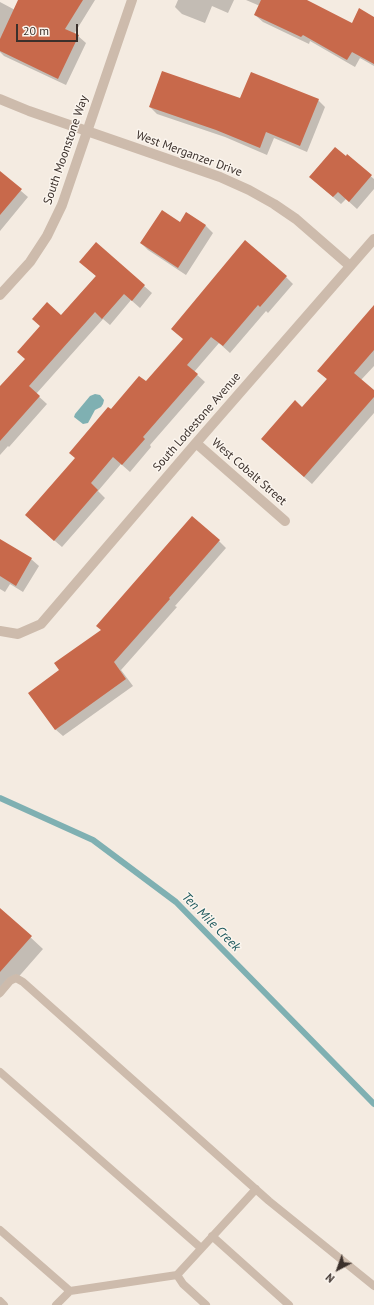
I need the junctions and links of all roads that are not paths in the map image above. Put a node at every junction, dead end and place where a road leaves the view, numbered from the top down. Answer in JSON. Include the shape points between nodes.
{"nodes":[{"id":1,"x":132,"y":0,"type":"edge"},
{"id":2,"x":0,"y":99,"type":"edge"},
{"id":3,"x":87,"y":132,"type":"junction"},
{"id":4,"x":374,"y":239,"type":"edge"},
{"id":5,"x":350,"y":266,"type":"junction"},
{"id":6,"x":0,"y":295,"type":"edge"},
{"id":7,"x":196,"y":443,"type":"junction"},
{"id":8,"x":285,"y":521,"type":"dead end"},
{"id":9,"x":0,"y":631,"type":"edge"},
{"id":10,"x":0,"y":993,"type":"edge"},
{"id":11,"x":0,"y":1072,"type":"edge"},
{"id":12,"x":256,"y":1189,"type":"junction"},
{"id":13,"x":0,"y":1230,"type":"edge"},
{"id":14,"x":212,"y":1236,"type":"junction"},
{"id":15,"x":201,"y":1248,"type":"junction"},
{"id":16,"x":177,"y":1275,"type":"junction"},
{"id":17,"x":374,"y":1286,"type":"edge"},
{"id":18,"x":70,"y":1291,"type":"junction"},
{"id":19,"x":0,"y":1301,"type":"edge"},
{"id":20,"x":4,"y":1305,"type":"edge"},
{"id":21,"x":56,"y":1305,"type":"edge"},
{"id":22,"x":206,"y":1305,"type":"edge"},
{"id":23,"x":289,"y":1305,"type":"edge"}],
"edges":[{"from":1,"to":3,"type":"street","name":"South Moonstone Way"},
{"from":2,"to":3,"type":"street","name":"West Merganzer Drive"},
{"from":3,"to":5,"type":"street","name":"West Merganzer Drive","via":[[220,177],[249,190],[296,219]]},
{"from":3,"to":6,"type":"street","name":"South Moonstone Way","via":[[62,205],[48,236],[30,262]]},
{"from":4,"to":5,"type":"street","name":"South Lodestone Avenue"},
{"from":5,"to":7,"type":"street","name":"South Lodestone Avenue"},
{"from":7,"to":8,"type":"street","name":"West Cobalt Street"},
{"from":7,"to":9,"type":"street","name":"South Lodestone Avenue","via":[[41,624],[18,634]]},
{"from":10,"to":12,"type":"lane","via":[[16,978],[23,982]]},
{"from":11,"to":15,"type":"lane"},
{"from":12,"to":14,"type":"lane"},
{"from":12,"to":17,"type":"lane"},
{"from":13,"to":18,"type":"lane"},
{"from":14,"to":15,"type":"lane"},
{"from":14,"to":23,"type":"lane"},
{"from":15,"to":16,"type":"lane"},
{"from":16,"to":18,"type":"lane"},
{"from":16,"to":22,"type":"lane","via":[[182,1284]]},
{"from":18,"to":21,"type":"lane"},
{"from":19,"to":20,"type":"lane"}]}
